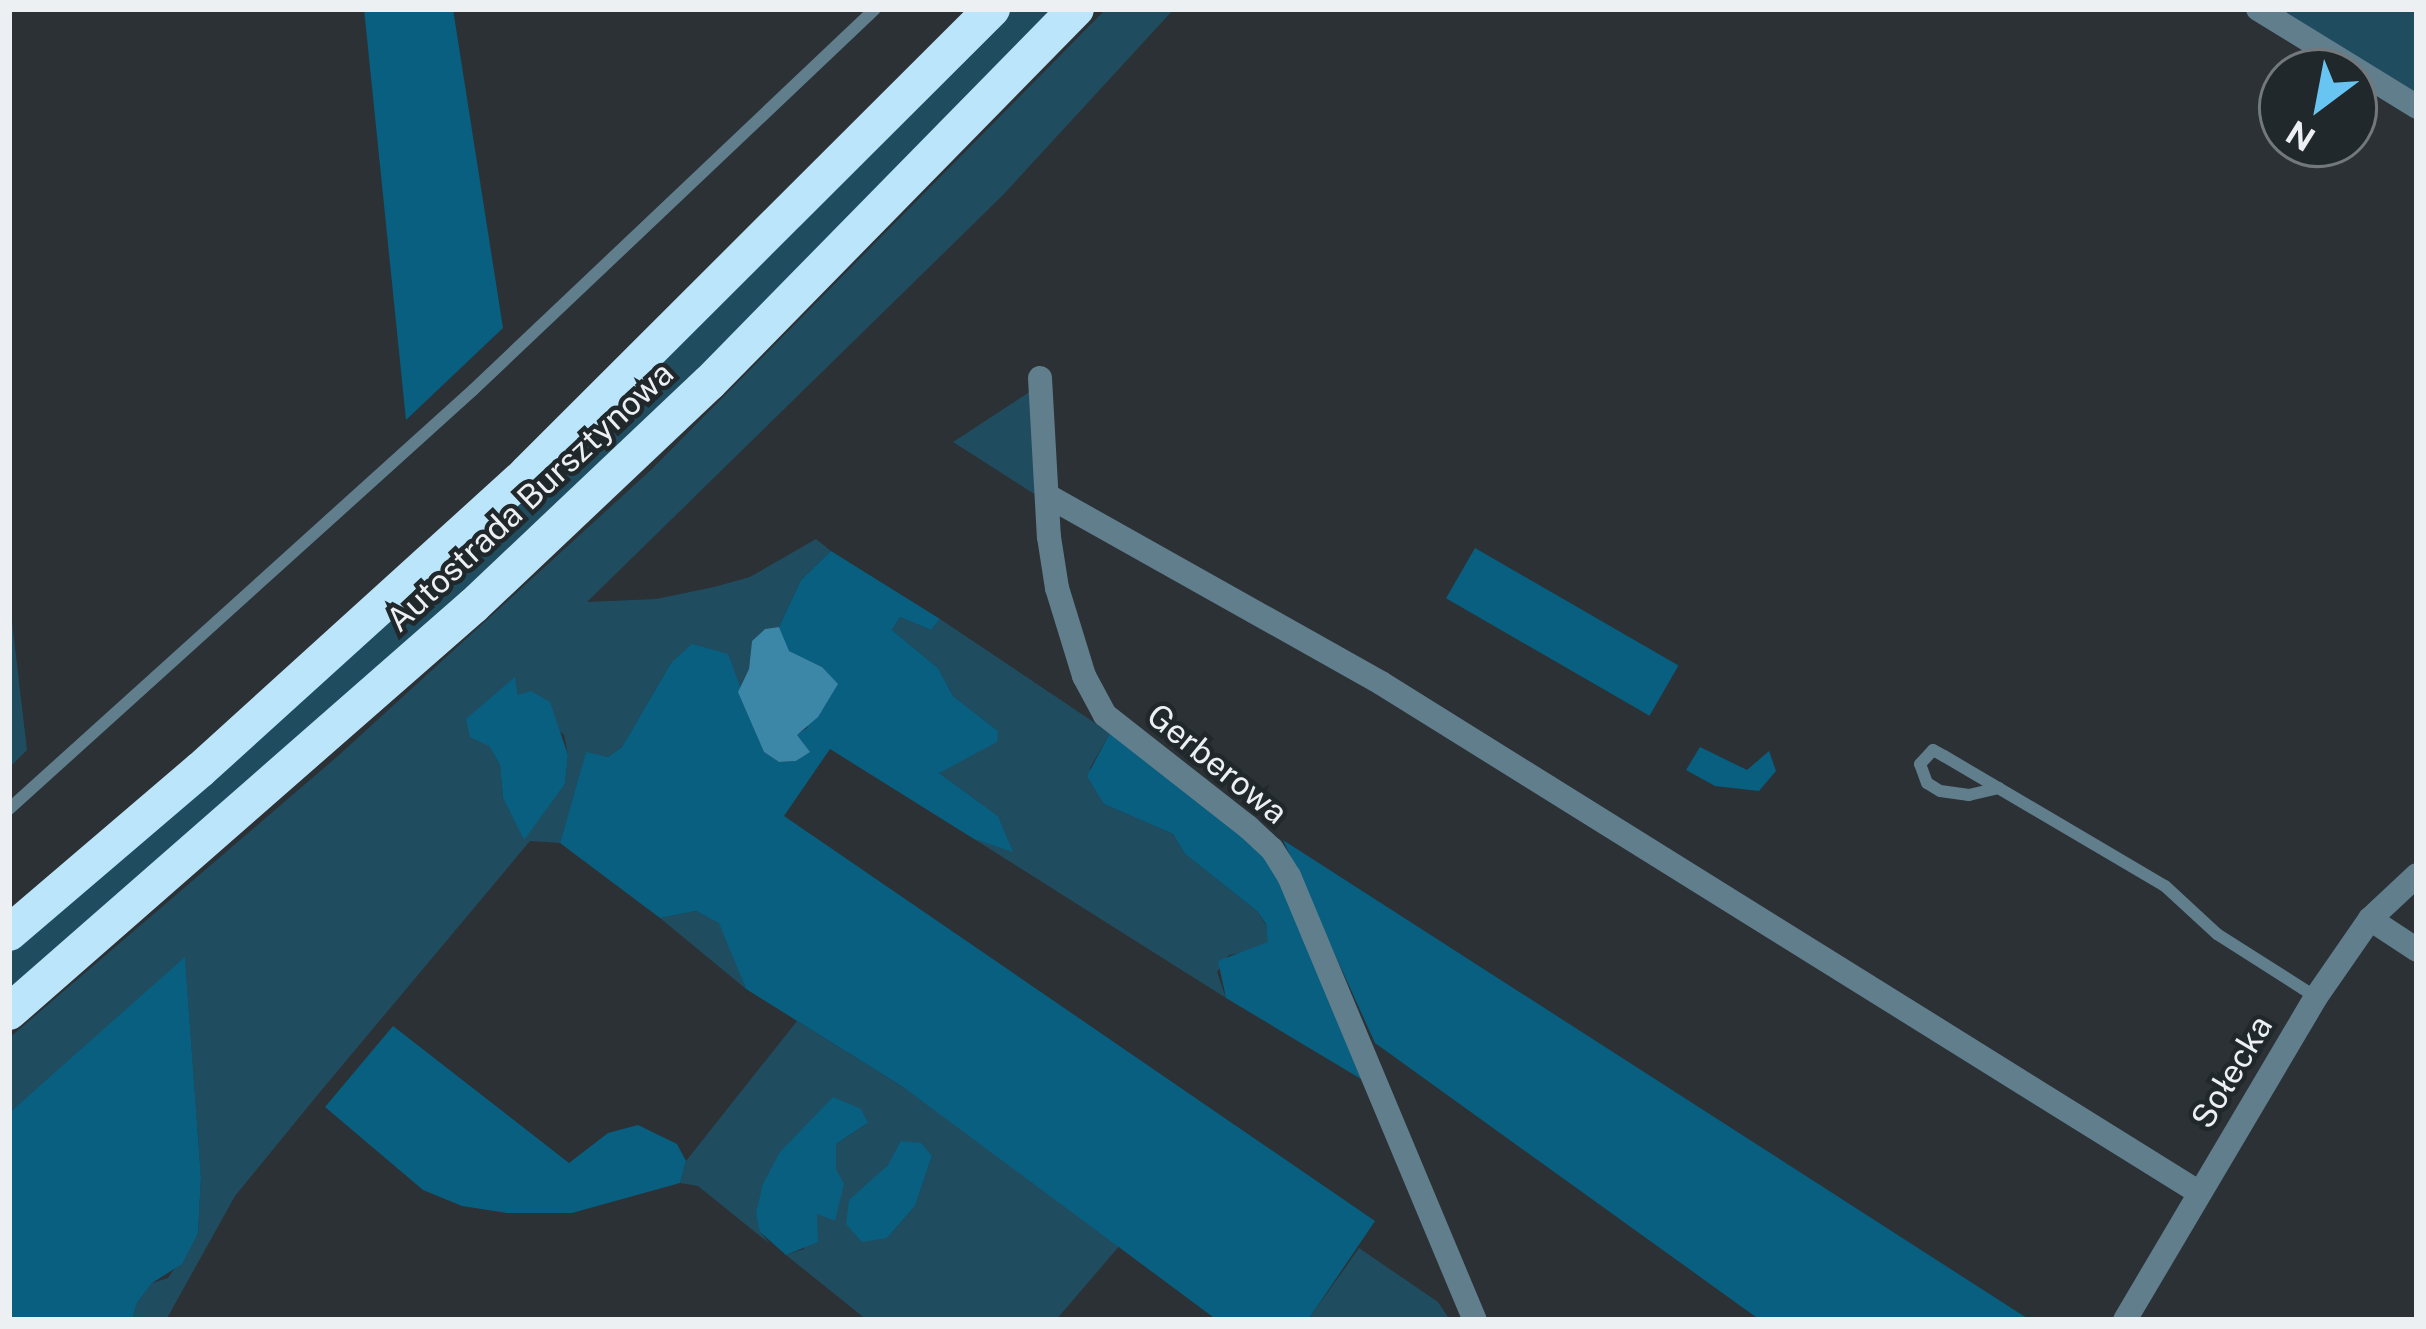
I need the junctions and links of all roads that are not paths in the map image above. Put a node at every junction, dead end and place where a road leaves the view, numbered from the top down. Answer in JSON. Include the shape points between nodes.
{"nodes":[{"id":1,"x":875,"y":9,"type":"edge"},
{"id":2,"x":992,"y":9,"type":"edge"},
{"id":3,"x":1076,"y":9,"type":"edge"},
{"id":4,"x":2258,"y":9,"type":"edge"},
{"id":5,"x":2417,"y":106,"type":"edge"},
{"id":6,"x":1040,"y":378,"type":"dead end"},
{"id":7,"x":1048,"y":496,"type":"junction"},
{"id":8,"x":1999,"y":788,"type":"junction"},
{"id":9,"x":9,"y":809,"type":"edge"},
{"id":10,"x":2417,"y":875,"type":"edge"},
{"id":11,"x":2370,"y":919,"type":"junction"},
{"id":12,"x":9,"y":933,"type":"edge"},
{"id":13,"x":2417,"y":950,"type":"edge"},
{"id":14,"x":2316,"y":997,"type":"junction"},
{"id":15,"x":9,"y":1012,"type":"edge"},
{"id":16,"x":2198,"y":1192,"type":"junction"},
{"id":17,"x":1475,"y":1320,"type":"edge"},
{"id":18,"x":2125,"y":1320,"type":"edge"}],
"edges":[{"from":1,"to":9,"type":"lane","via":[[473,390]]},
{"from":2,"to":12,"type":"highway","name":"Autostrada Bursztynowa","via":[[511,488]]},
{"from":3,"to":15,"type":"highway","name":"Autostrada Bursztynowa","via":[[791,302],[537,546]]},
{"from":4,"to":5,"type":"street"},
{"from":6,"to":7,"type":"street","name":"Gerberowa"},
{"from":7,"to":16,"type":"street","via":[[1381,683]]},
{"from":7,"to":17,"type":"street","name":"Gerberowa","via":[[1057,588],[1093,697],[1129,736],[1260,838],[1289,876]]},
{"from":8,"to":8,"type":"lane","via":[[1940,791],[1927,783],[1921,764],[1933,751]]},
{"from":8,"to":14,"type":"lane","via":[[2165,886],[2217,934]]},
{"from":10,"to":11,"type":"street","name":"Sołecka"},
{"from":11,"to":13,"type":"street"},
{"from":11,"to":14,"type":"street","name":"Sołecka"},
{"from":14,"to":16,"type":"street","name":"Sołecka"},
{"from":16,"to":18,"type":"street","name":"Sołecka"}]}
